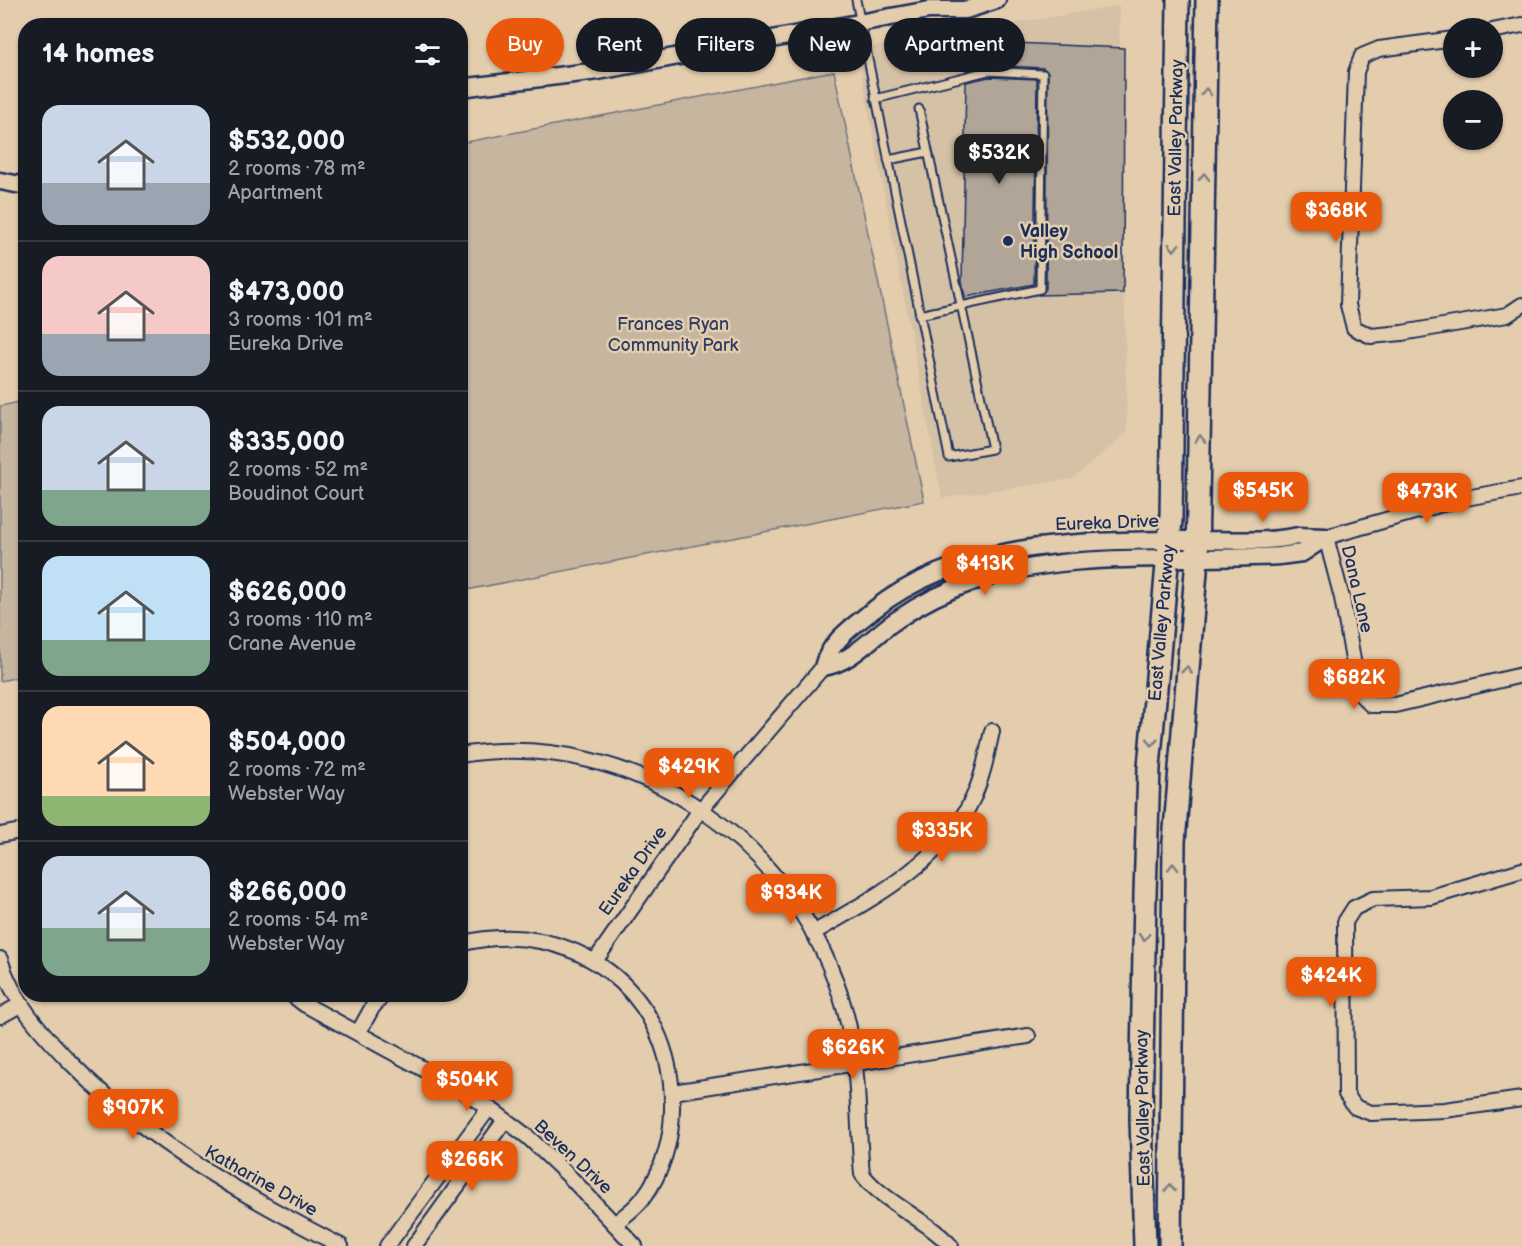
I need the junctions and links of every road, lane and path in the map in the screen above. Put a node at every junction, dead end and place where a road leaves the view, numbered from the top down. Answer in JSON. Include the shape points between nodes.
{"nodes":[{"id":1,"x":856,"y":0,"type":"edge"},
{"id":2,"x":948,"y":0,"type":"edge"},
{"id":3,"x":997,"y":0,"type":"edge"},
{"id":4,"x":1178,"y":0,"type":"edge"},
{"id":5,"x":1207,"y":0,"type":"edge"},
{"id":6,"x":929,"y":10,"type":"junction"},
{"id":7,"x":858,"y":18,"type":"edge"},
{"id":8,"x":872,"y":21,"type":"edge"},
{"id":9,"x":1522,"y":25,"type":"edge"},
{"id":10,"x":1503,"y":29,"type":"edge"},
{"id":11,"x":788,"y":37,"type":"edge"},
{"id":12,"x":1443,"y":40,"type":"edge"},
{"id":13,"x":869,"y":72,"type":"edge"},
{"id":14,"x":468,"y":87,"type":"edge"},
{"id":15,"x":875,"y":99,"type":"junction"},
{"id":16,"x":919,"y":109,"type":"dead end"},
{"id":17,"x":928,"y":152,"type":"junction"},
{"id":18,"x":888,"y":160,"type":"junction"},
{"id":19,"x":0,"y":181,"type":"edge"},
{"id":20,"x":18,"y":184,"type":"edge"},
{"id":21,"x":961,"y":305,"type":"junction"},
{"id":22,"x":1522,"y":305,"type":"edge"},
{"id":23,"x":920,"y":315,"type":"junction"},
{"id":24,"x":1522,"y":488,"type":"edge"},
{"id":25,"x":1326,"y":537,"type":"junction"},
{"id":26,"x":1169,"y":549,"type":"junction"},
{"id":27,"x":1198,"y":549,"type":"junction"},
{"id":28,"x":823,"y":667,"type":"joint"},
{"id":29,"x":1522,"y":675,"type":"edge"},
{"id":30,"x":992,"y":731,"type":"dead end"},
{"id":31,"x":468,"y":754,"type":"edge"},
{"id":32,"x":701,"y":809,"type":"junction"},
{"id":33,"x":18,"y":832,"type":"edge"},
{"id":34,"x":0,"y":836,"type":"edge"},
{"id":35,"x":1522,"y":870,"type":"edge"},
{"id":36,"x":813,"y":933,"type":"junction"},
{"id":37,"x":468,"y":943,"type":"edge"},
{"id":38,"x":0,"y":959,"type":"edge"},
{"id":39,"x":595,"y":961,"type":"junction"},
{"id":40,"x":18,"y":1000,"type":"edge"},
{"id":41,"x":19,"y":1002,"type":"edge"},
{"id":42,"x":301,"y":1002,"type":"edge"},
{"id":43,"x":377,"y":1002,"type":"edge"},
{"id":44,"x":20,"y":1005,"type":"junction"},
{"id":45,"x":0,"y":1016,"type":"edge"},
{"id":46,"x":358,"y":1033,"type":"junction"},
{"id":47,"x":1028,"y":1036,"type":"dead end"},
{"id":48,"x":855,"y":1063,"type":"junction"},
{"id":49,"x":673,"y":1092,"type":"junction"},
{"id":50,"x":1522,"y":1099,"type":"edge"},
{"id":51,"x":489,"y":1108,"type":"junction"},
{"id":52,"x":505,"y":1120,"type":"junction"},
{"id":53,"x":616,"y":1223,"type":"junction"},
{"id":54,"x":341,"y":1246,"type":"edge"},
{"id":55,"x":387,"y":1246,"type":"edge"},
{"id":56,"x":414,"y":1246,"type":"edge"},
{"id":57,"x":635,"y":1246,"type":"edge"},
{"id":58,"x":951,"y":1246,"type":"edge"},
{"id":59,"x":1145,"y":1246,"type":"edge"},
{"id":60,"x":1170,"y":1246,"type":"edge"}],
"edges":[{"from":1,"to":7,"type":"lane"},
{"from":2,"to":6,"type":"street"},
{"from":3,"to":6,"type":"street","via":[[966,10]]},
{"from":4,"to":26,"type":"main road","name":"East Valley Parkway","one_way":true},
{"from":27,"to":5,"type":"main road","name":"East Valley Parkway","one_way":true},
{"from":6,"to":8,"type":"street"},
{"from":9,"to":10,"type":"street"},
{"from":11,"to":14,"type":"street","via":[[610,69]]},
{"from":12,"to":22,"type":"street","via":[[1379,49],[1362,56],[1356,72],[1348,306],[1354,328],[1371,336],[1402,333],[1507,315]]},
{"from":13,"to":15,"type":"lane"},
{"from":15,"to":18,"type":"lane"},
{"from":15,"to":21,"type":"lane","via":[[988,71],[1043,74],[1040,289]]},
{"from":16,"to":17,"type":"lane"},
{"from":17,"to":18,"type":"lane"},
{"from":17,"to":21,"type":"lane"},
{"from":18,"to":23,"type":"lane"},
{"from":19,"to":20,"type":"street"},
{"from":21,"to":23,"type":"lane"},
{"from":21,"to":23,"type":"lane","via":[[992,449],[949,457]]},
{"from":24,"to":25,"type":"street","name":"Eureka Drive","via":[[1460,499]]},
{"from":25,"to":27,"type":"street","name":"Eureka Drive","via":[[1302,553]]},
{"from":25,"to":29,"type":"street","name":"Dana Lane","via":[[1342,598],[1359,693],[1371,705],[1395,705]]},
{"from":26,"to":27,"type":"street","name":"Eureka Drive"},
{"from":26,"to":28,"type":"street","name":"Eureka Drive","via":[[1061,563],[975,581],[924,603],[878,632],[837,665]]},
{"from":26,"to":59,"type":"main road","name":"East Valley Parkway","one_way":true,"via":[[1147,804],[1141,1119]]},
{"from":60,"to":27,"type":"main road","name":"East Valley Parkway","one_way":true,"via":[[1174,842]]},
{"from":28,"to":32,"type":"street","name":"Eureka Drive"},
{"from":30,"to":36,"type":"street","via":[[984,771],[972,800],[941,841],[909,874]]},
{"from":31,"to":32,"type":"street","via":[[537,752],[602,764],[658,785]]},
{"from":32,"to":36,"type":"street","via":[[747,845],[773,873]]},
{"from":32,"to":39,"type":"street","name":"Eureka Drive"},
{"from":33,"to":34,"type":"street"},
{"from":35,"to":50,"type":"street","via":[[1431,897],[1373,899],[1354,908],[1345,922],[1346,1094],[1354,1107],[1371,1113],[1398,1113]]},
{"from":36,"to":48,"type":"street","via":[[845,1010]]},
{"from":37,"to":39,"type":"street","via":[[509,937],[536,939],[561,945]]},
{"from":38,"to":40,"type":"street","name":"Katharine Drive"},
{"from":39,"to":49,"type":"street","via":[[628,988],[655,1026],[666,1051]]},
{"from":41,"to":44,"type":"street","name":"Katharine Drive"},
{"from":42,"to":46,"type":"street","name":"Beven Drive"},
{"from":43,"to":46,"type":"street"},
{"from":44,"to":45,"type":"street"},
{"from":44,"to":54,"type":"street","name":"Katharine Drive","via":[[84,1076],[161,1143],[215,1178]]},
{"from":46,"to":51,"type":"street","name":"Beven Drive"},
{"from":47,"to":48,"type":"street"},
{"from":48,"to":49,"type":"street"},
{"from":48,"to":58,"type":"street","via":[[862,1174],[871,1186]]},
{"from":49,"to":53,"type":"street","via":[[672,1120],[662,1161],[643,1199]]},
{"from":51,"to":52,"type":"street","name":"Beven Drive"},
{"from":51,"to":55,"type":"street"},
{"from":52,"to":53,"type":"street","name":"Beven Drive","via":[[528,1137]]},
{"from":52,"to":56,"type":"street"},
{"from":53,"to":57,"type":"street","name":"Beven Drive"}]}
